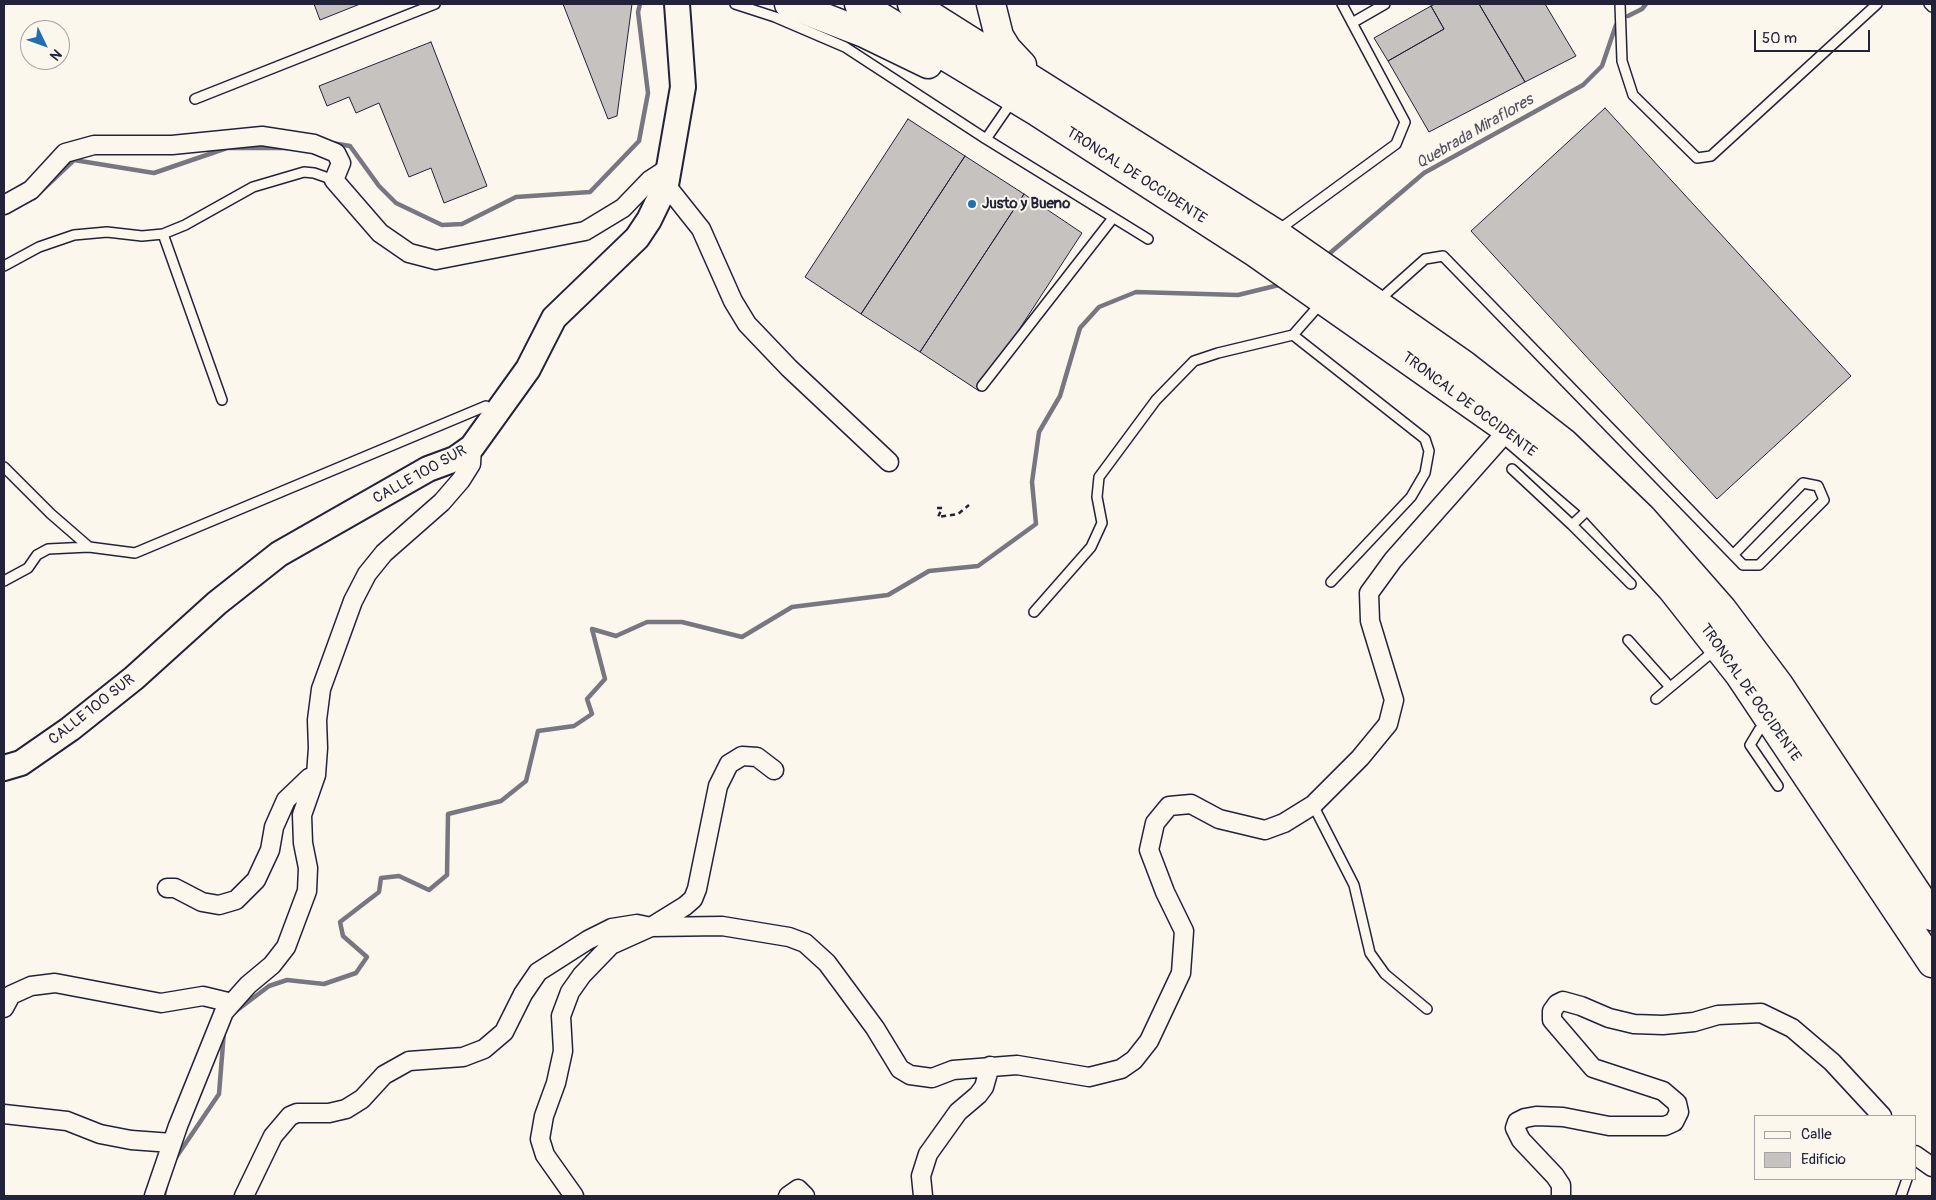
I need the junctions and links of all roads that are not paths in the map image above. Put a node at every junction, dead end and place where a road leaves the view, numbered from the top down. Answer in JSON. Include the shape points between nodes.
{"nodes":[{"id":1,"x":436,"y":4,"type":"edge"},
{"id":2,"x":677,"y":4,"type":"edge"},
{"id":3,"x":735,"y":4,"type":"edge"},
{"id":4,"x":789,"y":4,"type":"edge"},
{"id":5,"x":859,"y":4,"type":"edge"},
{"id":6,"x":912,"y":4,"type":"edge"},
{"id":7,"x":991,"y":4,"type":"edge"},
{"id":8,"x":1342,"y":4,"type":"edge"},
{"id":9,"x":1385,"y":4,"type":"edge"},
{"id":10,"x":1620,"y":4,"type":"edge"},
{"id":11,"x":1877,"y":4,"type":"edge"},
{"id":12,"x":1929,"y":4,"type":"edge"},
{"id":13,"x":1932,"y":7,"type":"edge"},
{"id":14,"x":1352,"y":23,"type":"junction"},
{"id":15,"x":1054,"y":92,"type":"junction"},
{"id":16,"x":195,"y":99,"type":"dead end"},
{"id":17,"x":1008,"y":107,"type":"junction"},
{"id":18,"x":986,"y":139,"type":"junction"},
{"id":19,"x":1124,"y":169,"type":"junction"},
{"id":20,"x":668,"y":176,"type":"junction"},
{"id":21,"x":334,"y":180,"type":"junction"},
{"id":22,"x":4,"y":205,"type":"edge"},
{"id":23,"x":1113,"y":218,"type":"junction"},
{"id":24,"x":1275,"y":232,"type":"junction"},
{"id":25,"x":163,"y":234,"type":"junction"},
{"id":26,"x":1148,"y":239,"type":"dead end"},
{"id":27,"x":4,"y":266,"type":"edge"},
{"id":28,"x":1323,"y":300,"type":"junction"},
{"id":29,"x":1376,"y":303,"type":"junction"},
{"id":30,"x":1293,"y":335,"type":"junction"},
{"id":31,"x":982,"y":386,"type":"dead end"},
{"id":32,"x":222,"y":400,"type":"dead end"},
{"id":33,"x":486,"y":406,"type":"dead end"},
{"id":34,"x":1508,"y":430,"type":"junction"},
{"id":35,"x":472,"y":447,"type":"junction"},
{"id":36,"x":889,"y":462,"type":"dead end"},
{"id":37,"x":4,"y":467,"type":"edge"},
{"id":38,"x":1512,"y":469,"type":"dead end"},
{"id":39,"x":1594,"y":504,"type":"junction"},
{"id":40,"x":1572,"y":524,"type":"junction"},
{"id":41,"x":89,"y":547,"type":"junction"},
{"id":42,"x":1733,"y":555,"type":"junction"},
{"id":43,"x":4,"y":581,"type":"edge"},
{"id":44,"x":1332,"y":582,"type":"dead end"},
{"id":45,"x":1632,"y":584,"type":"dead end"},
{"id":46,"x":1034,"y":612,"type":"dead end"},
{"id":47,"x":1628,"y":640,"type":"dead end"},
{"id":48,"x":1720,"y":647,"type":"junction"},
{"id":49,"x":1670,"y":688,"type":"junction"},
{"id":50,"x":1656,"y":699,"type":"dead end"},
{"id":51,"x":1772,"y":721,"type":"junction"},
{"id":52,"x":4,"y":768,"type":"edge"},
{"id":53,"x":774,"y":770,"type":"dead end"},
{"id":54,"x":316,"y":775,"type":"junction"},
{"id":55,"x":1778,"y":786,"type":"dead end"},
{"id":56,"x":1313,"y":805,"type":"junction"},
{"id":57,"x":167,"y":888,"type":"dead end"},
{"id":58,"x":1932,"y":916,"type":"edge"},
{"id":59,"x":651,"y":926,"type":"junction"},
{"id":60,"x":1932,"y":963,"type":"edge"},
{"id":61,"x":232,"y":1002,"type":"junction"},
{"id":62,"x":4,"y":1008,"type":"edge"},
{"id":63,"x":1427,"y":1008,"type":"dead end"},
{"id":64,"x":990,"y":1066,"type":"junction"},
{"id":65,"x":4,"y":1114,"type":"edge"},
{"id":66,"x":1881,"y":1115,"type":"edge"},
{"id":67,"x":172,"y":1143,"type":"junction"},
{"id":68,"x":1916,"y":1158,"type":"edge"},
{"id":69,"x":1932,"y":1167,"type":"edge"},
{"id":70,"x":1908,"y":1180,"type":"edge"},
{"id":71,"x":154,"y":1196,"type":"edge"},
{"id":72,"x":244,"y":1196,"type":"edge"},
{"id":73,"x":574,"y":1196,"type":"edge"},
{"id":74,"x":788,"y":1196,"type":"edge"},
{"id":75,"x":804,"y":1196,"type":"edge"},
{"id":76,"x":923,"y":1196,"type":"edge"},
{"id":77,"x":1561,"y":1196,"type":"edge"},
{"id":78,"x":1901,"y":1196,"type":"edge"}],
"edges":[{"from":1,"to":16,"type":"lane"},
{"from":2,"to":20,"type":"street","name":"CALLE 100 SUR","via":[[683,87]]},
{"from":3,"to":18,"type":"lane","via":[[845,47]]},
{"from":4,"to":17,"type":"highway","via":[[864,33]]},
{"from":5,"to":19,"type":"highway","name":"TRONCAL DE OCCIDENTE","via":[[1036,111]]},
{"from":6,"to":15,"type":"highway","name":"TRONCAL DE OCCIDENTE"},
{"from":7,"to":15,"type":"highway","via":[[999,36],[1007,49]]},
{"from":8,"to":14,"type":"lane"},
{"from":9,"to":14,"type":"lane"},
{"from":10,"to":11,"type":"lane","via":[[1622,61],[1633,95],[1697,158],[1710,156]]},
{"from":12,"to":13,"type":"lane"},
{"from":14,"to":24,"type":"lane","via":[[1405,122],[1396,144]]},
{"from":15,"to":24,"type":"highway","name":"TRONCAL DE OCCIDENTE"},
{"from":17,"to":18,"type":"lane"},
{"from":17,"to":19,"type":"highway"},
{"from":18,"to":23,"type":"lane"},
{"from":19,"to":28,"type":"highway","name":"TRONCAL DE OCCIDENTE"},
{"from":20,"to":21,"type":"street","via":[[650,180],[623,208],[585,232],[436,260],[410,253],[389,241]]},
{"from":20,"to":35,"type":"street","name":"CALLE 100 SUR","via":[[649,220],[637,238],[554,318],[528,369]]},
{"from":20,"to":36,"type":"street","via":[[700,229],[747,324],[788,368]]},
{"from":21,"to":22,"type":"street","via":[[340,170],[340,157],[314,144],[262,136],[172,145],[94,145],[65,153],[31,190]]},
{"from":21,"to":25,"type":"lane","via":[[304,172],[253,187]]},
{"from":23,"to":26,"type":"lane"},
{"from":23,"to":31,"type":"lane"},
{"from":24,"to":29,"type":"highway","name":"TRONCAL DE OCCIDENTE"},
{"from":25,"to":27,"type":"lane","via":[[142,236],[106,232],[74,235]]},
{"from":25,"to":32,"type":"lane"},
{"from":28,"to":30,"type":"lane"},
{"from":28,"to":34,"type":"highway","name":"TRONCAL DE OCCIDENTE"},
{"from":29,"to":42,"type":"lane","via":[[1424,259],[1443,256]]},
{"from":29,"to":58,"type":"highway","name":"TRONCAL DE OCCIDENTE","via":[[1522,408],[1605,481],[1669,547],[1758,656]]},
{"from":30,"to":44,"type":"lane","via":[[1426,438],[1429,450],[1425,473],[1411,497]]},
{"from":30,"to":46,"type":"lane","via":[[1194,361],[1156,400],[1099,477],[1097,497],[1102,523],[1091,547]]},
{"from":33,"to":41,"type":"lane","via":[[135,553]]},
{"from":34,"to":39,"type":"highway","name":"TRONCAL DE OCCIDENTE"},
{"from":34,"to":56,"type":"street","via":[[1393,560],[1369,593],[1370,621],[1394,700],[1388,724],[1360,758]]},
{"from":35,"to":52,"type":"street","name":"CALLE 100 SUR","via":[[279,554],[134,678],[70,728],[21,763]]},
{"from":35,"to":54,"type":"street","via":[[471,464],[461,480],[442,502],[384,553],[352,601],[321,689],[316,720]]},
{"from":37,"to":41,"type":"lane"},
{"from":38,"to":40,"type":"lane"},
{"from":39,"to":40,"type":"lane"},
{"from":39,"to":48,"type":"highway","name":"TRONCAL DE OCCIDENTE"},
{"from":40,"to":45,"type":"lane"},
{"from":41,"to":43,"type":"lane","via":[[48,549],[37,555],[28,568]]},
{"from":42,"to":42,"type":"lane","via":[[1743,565],[1759,565],[1824,500],[1818,486],[1803,483]]},
{"from":47,"to":49,"type":"lane"},
{"from":48,"to":49,"type":"lane"},
{"from":48,"to":51,"type":"highway","name":"TRONCAL DE OCCIDENTE"},
{"from":49,"to":50,"type":"lane"},
{"from":51,"to":55,"type":"lane","via":[[1760,730],[1750,745]]},
{"from":51,"to":60,"type":"highway","name":"TRONCAL DE OCCIDENTE"},
{"from":53,"to":59,"type":"street","via":[[757,757],[742,756],[729,764],[718,786],[693,899]]},
{"from":54,"to":57,"type":"street","via":[[286,800],[260,872],[243,894],[227,904],[210,905],[175,888]]},
{"from":54,"to":61,"type":"street","via":[[302,816],[302,843],[308,868],[307,891],[286,946],[272,965]]},
{"from":56,"to":63,"type":"lane","via":[[1354,885],[1370,953],[1385,974]]},
{"from":56,"to":64,"type":"street","via":[[1284,823],[1265,830],[1219,819],[1191,804],[1170,806],[1155,823],[1149,850],[1184,930],[1181,974],[1149,1041],[1134,1060],[1121,1069],[1089,1077],[1017,1065]]},
{"from":59,"to":64,"type":"street","via":[[722,926],[789,936],[805,944],[827,964],[875,1028],[900,1069],[915,1076],[932,1078],[953,1070]]},
{"from":59,"to":72,"type":"street","via":[[637,924],[612,928],[538,972],[504,1032],[484,1049],[463,1057],[409,1061],[384,1075],[362,1099],[346,1109],[290,1116],[277,1128]]},
{"from":59,"to":73,"type":"street","via":[[611,945],[570,992],[562,1016],[563,1051],[540,1139],[545,1155]]},
{"from":61,"to":62,"type":"street","via":[[203,996],[161,1003],[55,983],[31,986],[11,994]]},
{"from":61,"to":67,"type":"street","via":[[224,1012]]},
{"from":64,"to":76,"type":"street","via":[[984,1087],[958,1112],[928,1154],[921,1176]]},
{"from":65,"to":67,"type":"street","via":[[68,1121],[100,1134],[131,1140]]},
{"from":66,"to":77,"type":"street","via":[[1832,1062],[1792,1028],[1761,1013],[1718,1015],[1694,1022],[1663,1025],[1644,1024],[1610,1018],[1563,1001],[1552,1011],[1552,1020],[1593,1068],[1663,1091],[1677,1104],[1679,1112],[1674,1122],[1665,1126],[1609,1126],[1563,1117],[1536,1116],[1517,1122],[1515,1128],[1521,1140],[1555,1176],[1561,1185]]},
{"from":67,"to":71,"type":"street"},
{"from":68,"to":69,"type":"street"},
{"from":70,"to":78,"type":"lane"},
{"from":74,"to":75,"type":"street","via":[[798,1189]]}]}
